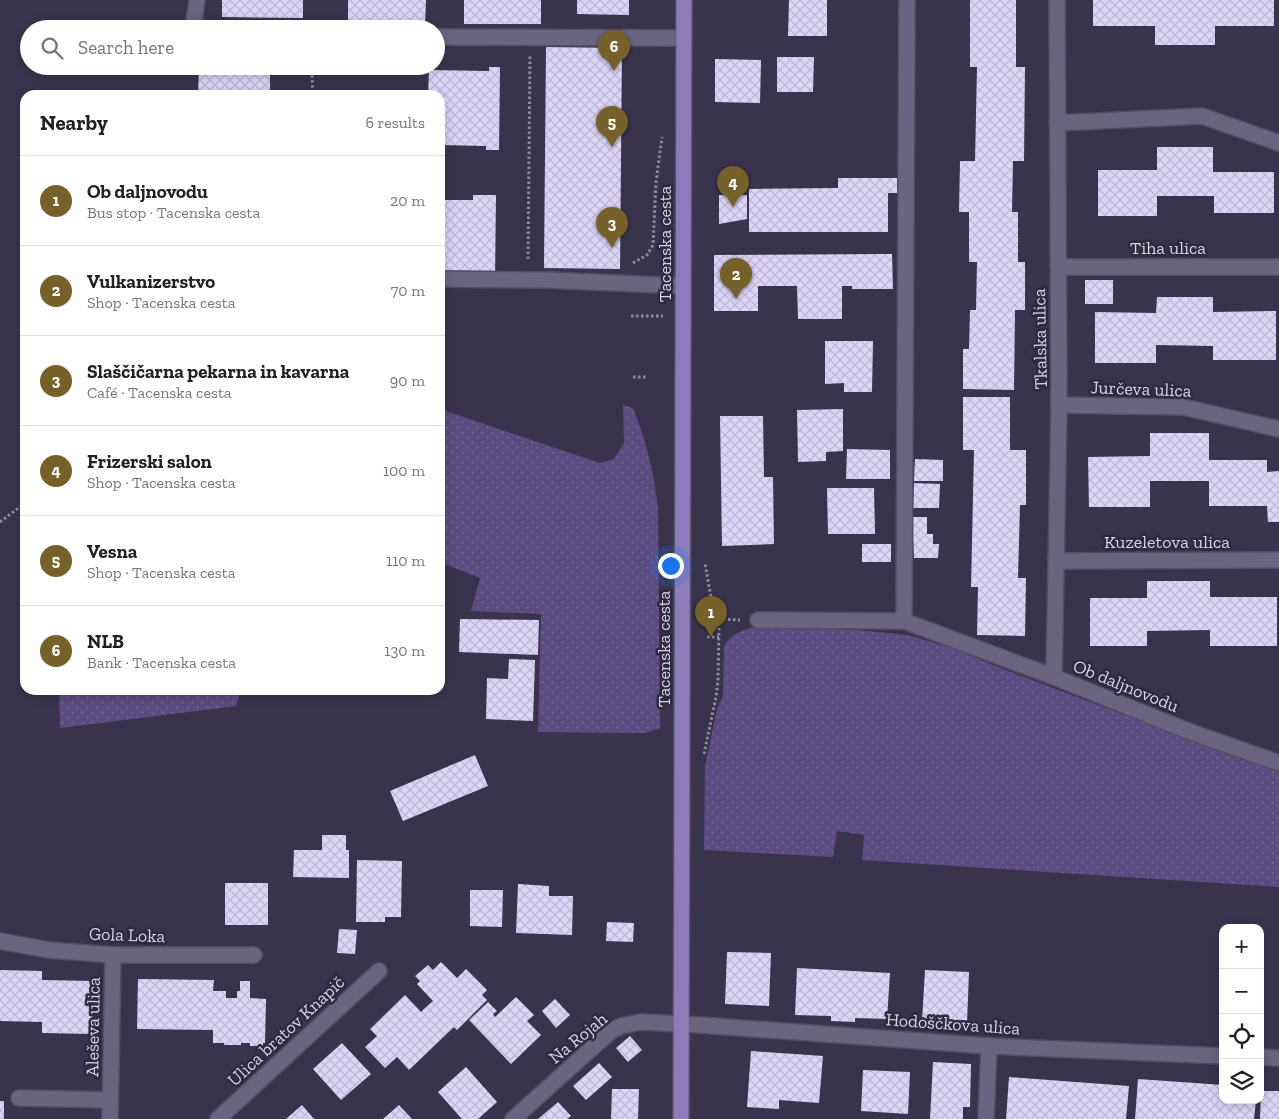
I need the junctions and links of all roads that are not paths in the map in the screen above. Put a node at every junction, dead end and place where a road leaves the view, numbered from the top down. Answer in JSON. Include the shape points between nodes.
{"nodes":[{"id":1,"x":197,"y":0,"type":"edge"},
{"id":2,"x":684,"y":0,"type":"edge"},
{"id":3,"x":907,"y":0,"type":"edge"},
{"id":4,"x":1058,"y":0,"type":"edge"},
{"id":5,"x":194,"y":20,"type":"edge"},
{"id":6,"x":445,"y":38,"type":"edge"},
{"id":7,"x":684,"y":38,"type":"junction"},
{"id":8,"x":1057,"y":123,"type":"junction"},
{"id":9,"x":1279,"y":143,"type":"edge"},
{"id":10,"x":1058,"y":267,"type":"junction"},
{"id":11,"x":1279,"y":267,"type":"edge"},
{"id":12,"x":445,"y":279,"type":"edge"},
{"id":13,"x":683,"y":286,"type":"junction"},
{"id":14,"x":1059,"y":405,"type":"junction"},
{"id":15,"x":1279,"y":429,"type":"edge"},
{"id":16,"x":1279,"y":560,"type":"edge"},
{"id":17,"x":1056,"y":561,"type":"junction"},
{"id":18,"x":758,"y":620,"type":"dead end"},
{"id":19,"x":904,"y":621,"type":"junction"},
{"id":20,"x":1054,"y":677,"type":"junction"},
{"id":21,"x":1279,"y":763,"type":"edge"},
{"id":22,"x":0,"y":941,"type":"edge"},
{"id":23,"x":113,"y":955,"type":"junction"},
{"id":24,"x":254,"y":955,"type":"dead end"},
{"id":25,"x":378,"y":971,"type":"dead end"},
{"id":26,"x":682,"y":1024,"type":"junction"},
{"id":27,"x":989,"y":1046,"type":"junction"},
{"id":28,"x":1219,"y":1056,"type":"edge"},
{"id":29,"x":1264,"y":1058,"type":"edge"},
{"id":30,"x":1279,"y":1058,"type":"edge"},
{"id":31,"x":20,"y":1098,"type":"dead end"},
{"id":32,"x":110,"y":1100,"type":"junction"},
{"id":33,"x":110,"y":1119,"type":"edge"},
{"id":34,"x":218,"y":1119,"type":"edge"},
{"id":35,"x":513,"y":1119,"type":"edge"},
{"id":36,"x":681,"y":1119,"type":"edge"},
{"id":37,"x":986,"y":1119,"type":"edge"}],
"edges":[{"from":1,"to":5,"type":"street"},
{"from":2,"to":7,"type":"main road","name":"Tacenska cesta"},
{"from":3,"to":19,"type":"street"},
{"from":4,"to":8,"type":"street","name":"Tkalska ulica"},
{"from":6,"to":7,"type":"street"},
{"from":7,"to":13,"type":"main road","name":"Tacenska cesta"},
{"from":8,"to":9,"type":"street","via":[[1202,116]]},
{"from":8,"to":10,"type":"street","name":"Tkalska ulica"},
{"from":10,"to":11,"type":"street","name":"Tiha ulica"},
{"from":10,"to":14,"type":"street","name":"Tkalska ulica"},
{"from":12,"to":13,"type":"street"},
{"from":13,"to":26,"type":"main road","name":"Tacenska cesta"},
{"from":14,"to":15,"type":"street","name":"Jurčeva ulica","via":[[1183,407]]},
{"from":14,"to":17,"type":"street","name":"Tkalska ulica"},
{"from":16,"to":17,"type":"street","name":"Kuzeletova ulica"},
{"from":17,"to":20,"type":"street","name":"Tkalska ulica"},
{"from":18,"to":19,"type":"street"},
{"from":19,"to":20,"type":"street","name":"Ob daljnovodu"},
{"from":20,"to":21,"type":"street","name":"Ob daljnovodu","via":[[1188,731]]},
{"from":22,"to":23,"type":"street","name":"Gola Loka","via":[[49,950]]},
{"from":23,"to":24,"type":"street","name":"Gola Loka"},
{"from":23,"to":32,"type":"street","name":"Aleševa ulica"},
{"from":25,"to":34,"type":"street","name":"Ulica bratov Knapič"},
{"from":26,"to":27,"type":"street","name":"Hodoščkova ulica"},
{"from":26,"to":35,"type":"street","name":"Na Rojah","via":[[641,1022],[611,1031]]},
{"from":26,"to":36,"type":"main road","name":"Tacenska cesta"},
{"from":27,"to":28,"type":"street","name":"Hodoščkova ulica"},
{"from":27,"to":37,"type":"street"},
{"from":29,"to":30,"type":"street"},
{"from":31,"to":32,"type":"street","name":"Aleševa ulica"},
{"from":32,"to":33,"type":"street","name":"Aleševa ulica"}]}
